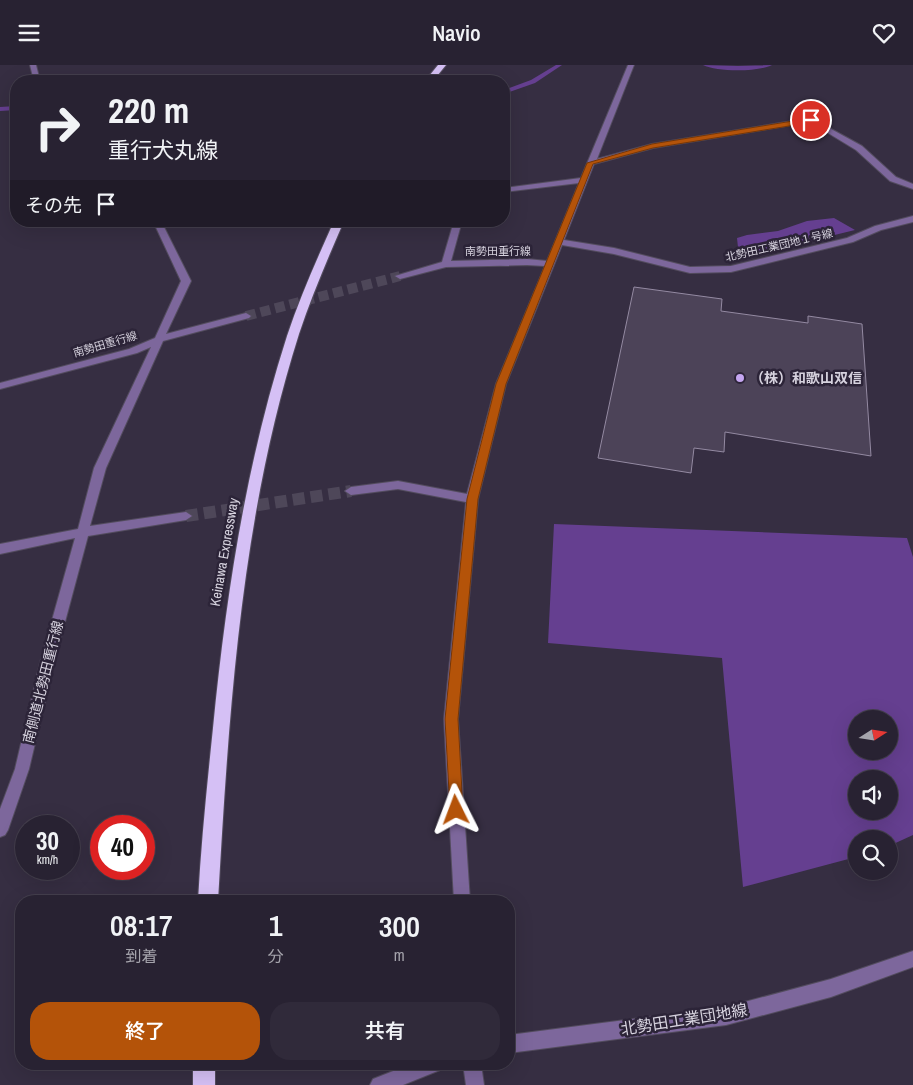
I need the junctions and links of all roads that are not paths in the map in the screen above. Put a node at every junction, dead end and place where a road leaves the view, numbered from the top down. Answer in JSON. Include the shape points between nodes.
{"nodes":[{"id":1,"x":442,"y":65,"type":"edge"},
{"id":2,"x":631,"y":65,"type":"edge"},
{"id":3,"x":434,"y":75,"type":"edge"},
{"id":4,"x":590,"y":163,"type":"junction"},
{"id":5,"x":583,"y":180,"type":"junction"},
{"id":6,"x":913,"y":187,"type":"edge"},
{"id":7,"x":510,"y":189,"type":"edge"},
{"id":8,"x":913,"y":219,"type":"edge"},
{"id":9,"x":160,"y":227,"type":"edge"},
{"id":10,"x":336,"y":227,"type":"edge"},
{"id":11,"x":456,"y":227,"type":"edge"},
{"id":12,"x":560,"y":242,"type":"junction"},
{"id":13,"x":446,"y":265,"type":"junction"},
{"id":14,"x":550,"y":265,"type":"junction"},
{"id":15,"x":400,"y":276,"type":"tunnel mouth"},
{"id":16,"x":246,"y":316,"type":"tunnel mouth"},
{"id":17,"x":160,"y":339,"type":"junction"},
{"id":18,"x":0,"y":386,"type":"edge"},
{"id":19,"x":351,"y":491,"type":"tunnel mouth"},
{"id":20,"x":472,"y":499,"type":"junction"},
{"id":21,"x":186,"y":517,"type":"tunnel mouth"},
{"id":22,"x":82,"y":532,"type":"junction"},
{"id":23,"x":0,"y":549,"type":"edge"},
{"id":24,"x":0,"y":830,"type":"edge"},
{"id":25,"x":208,"y":895,"type":"edge"},
{"id":26,"x":462,"y":895,"type":"edge"},
{"id":27,"x":913,"y":959,"type":"edge"},
{"id":28,"x":515,"y":1044,"type":"edge"},
{"id":29,"x":204,"y":1070,"type":"edge"},
{"id":30,"x":418,"y":1070,"type":"edge"},
{"id":31,"x":473,"y":1070,"type":"edge"},
{"id":32,"x":204,"y":1085,"type":"edge"},
{"id":33,"x":379,"y":1085,"type":"edge"},
{"id":34,"x":475,"y":1085,"type":"edge"}],
"edges":[{"from":1,"to":3,"type":"highway"},
{"from":2,"to":4,"type":"street"},
{"from":4,"to":5,"type":"street"},
{"from":4,"to":6,"type":"street","via":[[652,146],[811,120],[859,148],[892,179]]},
{"from":5,"to":7,"type":"street"},
{"from":5,"to":12,"type":"street"},
{"from":8,"to":12,"type":"street","name":"北勢田工業団地１号線","via":[[850,240],[731,269],[690,271],[614,251]]},
{"from":9,"to":17,"type":"street","name":"南側道北勢田重行線","via":[[186,281]]},
{"from":10,"to":25,"type":"highway","name":"Keinawa Expressway","via":[[313,280],[288,351],[262,448],[237,579],[218,743]]},
{"from":11,"to":13,"type":"street","name":"南勢田重行線"},
{"from":12,"to":14,"type":"street"},
{"from":13,"to":14,"type":"street","name":"南勢田重行線","via":[[527,262]]},
{"from":13,"to":15,"type":"street","name":"南勢田重行線"},
{"from":14,"to":20,"type":"street","via":[[501,384]]},
{"from":16,"to":17,"type":"street","name":"南勢田重行線"},
{"from":17,"to":18,"type":"street","name":"南勢田重行線","via":[[133,351]]},
{"from":17,"to":22,"type":"street","name":"南側道北勢田重行線","via":[[100,468]]},
{"from":19,"to":20,"type":"street","via":[[398,485]]},
{"from":20,"to":26,"type":"street","via":[[451,719]]},
{"from":21,"to":22,"type":"street"},
{"from":22,"to":23,"type":"street"},
{"from":22,"to":24,"type":"street","name":"南側道北勢田重行線","via":[[46,663],[22,769]]},
{"from":27,"to":28,"type":"street","name":"北勢田工業団地線","via":[[831,988],[726,1016]]},
{"from":29,"to":32,"type":"highway"},
{"from":30,"to":33,"type":"street"},
{"from":31,"to":34,"type":"street"}]}
